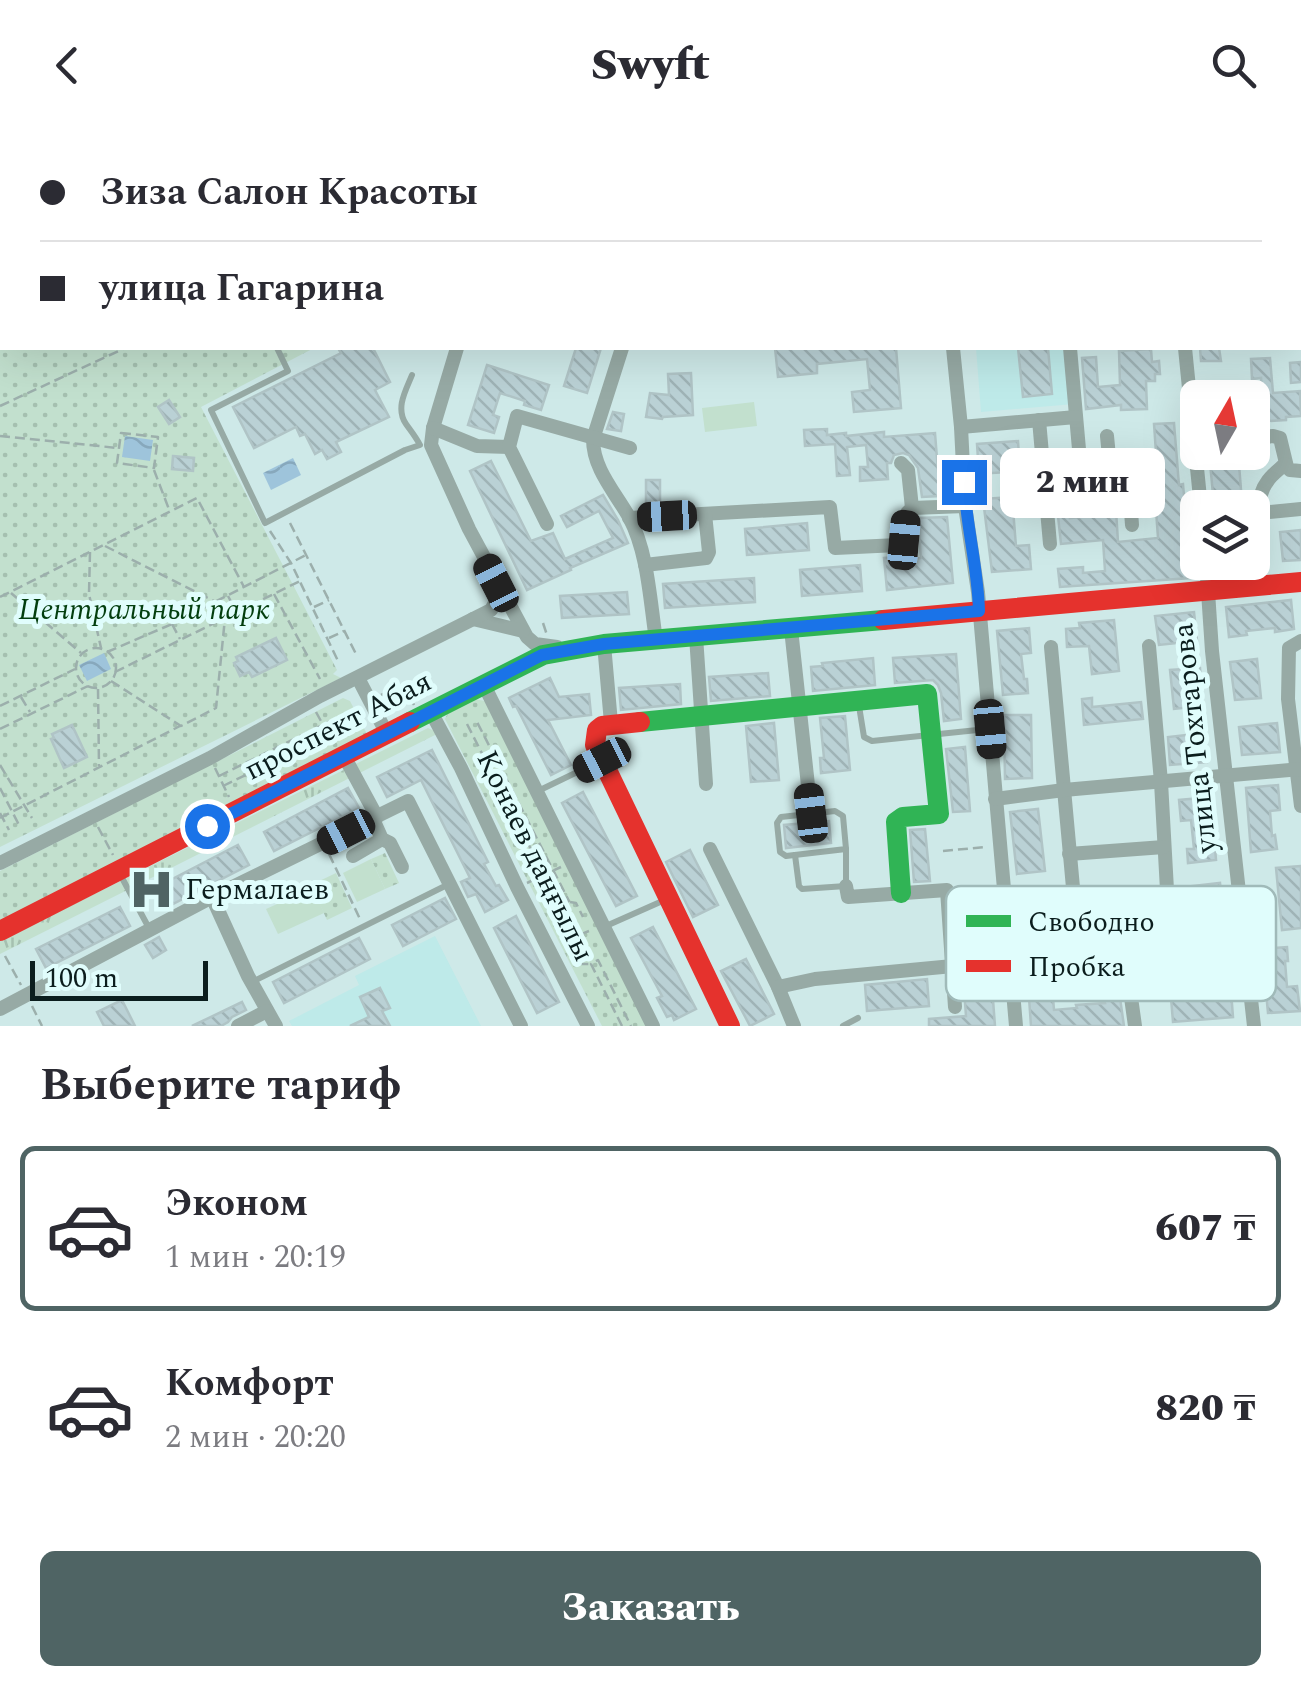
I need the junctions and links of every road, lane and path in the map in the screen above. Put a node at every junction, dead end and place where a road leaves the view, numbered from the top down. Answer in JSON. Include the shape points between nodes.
{"nodes":[{"id":1,"x":121,"y":350,"type":"edge"},
{"id":2,"x":278,"y":350,"type":"edge"},
{"id":3,"x":457,"y":350,"type":"edge"},
{"id":4,"x":621,"y":350,"type":"edge"},
{"id":5,"x":952,"y":350,"type":"edge"},
{"id":6,"x":1070,"y":350,"type":"edge"},
{"id":7,"x":1185,"y":350,"type":"edge"},
{"id":8,"x":412,"y":374,"type":"dead end"},
{"id":9,"x":1189,"y":380,"type":"edge"},
{"id":10,"x":0,"y":406,"type":"edge"},
{"id":11,"x":1076,"y":417,"type":"junction"},
{"id":12,"x":1039,"y":420,"type":"junction"},
{"id":13,"x":961,"y":426,"type":"junction"},
{"id":14,"x":433,"y":428,"type":"junction"},
{"id":15,"x":0,"y":436,"type":"edge"},
{"id":16,"x":1107,"y":436,"type":"dead end"},
{"id":17,"x":1270,"y":436,"type":"edge"},
{"id":18,"x":593,"y":440,"type":"junction"},
{"id":19,"x":425,"y":445,"type":"junction"},
{"id":20,"x":509,"y":447,"type":"junction"},
{"id":21,"x":118,"y":448,"type":"junction"},
{"id":22,"x":630,"y":448,"type":"dead end"},
{"id":23,"x":901,"y":463,"type":"dead end"},
{"id":24,"x":1285,"y":464,"type":"junction"},
{"id":25,"x":154,"y":468,"type":"junction"},
{"id":26,"x":1301,"y":471,"type":"edge"},
{"id":27,"x":1111,"y":480,"type":"junction"},
{"id":28,"x":1082,"y":483,"type":"junction"},
{"id":29,"x":1045,"y":486,"type":"junction"},
{"id":30,"x":1263,"y":490,"type":"edge"},
{"id":31,"x":965,"y":506,"type":"junction"},
{"id":32,"x":912,"y":508,"type":"junction"},
{"id":33,"x":1301,"y":509,"type":"edge"},
{"id":34,"x":170,"y":512,"type":"junction"},
{"id":35,"x":284,"y":512,"type":"junction"},
{"id":36,"x":1270,"y":512,"type":"edge"},
{"id":37,"x":705,"y":514,"type":"junction"},
{"id":38,"x":629,"y":518,"type":"junction"},
{"id":39,"x":265,"y":523,"type":"junction"},
{"id":40,"x":547,"y":524,"type":"dead end"},
{"id":41,"x":1132,"y":525,"type":"dead end"},
{"id":42,"x":1050,"y":544,"type":"dead end"},
{"id":43,"x":104,"y":546,"type":"junction"},
{"id":44,"x":90,"y":552,"type":"junction"},
{"id":45,"x":306,"y":555,"type":"junction"},
{"id":46,"x":291,"y":562,"type":"junction"},
{"id":47,"x":645,"y":565,"type":"junction"},
{"id":48,"x":1207,"y":580,"type":"edge"},
{"id":49,"x":300,"y":581,"type":"junction"},
{"id":50,"x":1301,"y":582,"type":"edge"},
{"id":51,"x":496,"y":583,"type":"junction"},
{"id":52,"x":244,"y":587,"type":"junction"},
{"id":53,"x":10,"y":592,"type":"junction"},
{"id":54,"x":1208,"y":592,"type":"junction"},
{"id":55,"x":274,"y":594,"type":"junction"},
{"id":56,"x":227,"y":595,"type":"junction"},
{"id":57,"x":0,"y":598,"type":"edge"},
{"id":58,"x":328,"y":600,"type":"junction"},
{"id":59,"x":216,"y":602,"type":"junction"},
{"id":60,"x":312,"y":608,"type":"junction"},
{"id":61,"x":979,"y":611,"type":"junction"},
{"id":62,"x":236,"y":612,"type":"junction"},
{"id":63,"x":226,"y":618,"type":"junction"},
{"id":64,"x":473,"y":620,"type":"junction"},
{"id":65,"x":172,"y":624,"type":"junction"},
{"id":66,"x":791,"y":629,"type":"junction"},
{"id":67,"x":344,"y":631,"type":"junction"},
{"id":68,"x":524,"y":631,"type":"junction"},
{"id":69,"x":696,"y":636,"type":"junction"},
{"id":70,"x":328,"y":639,"type":"junction"},
{"id":71,"x":181,"y":640,"type":"junction"},
{"id":72,"x":656,"y":640,"type":"junction"},
{"id":73,"x":1301,"y":641,"type":"edge"},
{"id":74,"x":595,"y":645,"type":"junction"},
{"id":75,"x":1150,"y":646,"type":"dead end"},
{"id":76,"x":1051,"y":647,"type":"dead end"},
{"id":77,"x":101,"y":649,"type":"junction"},
{"id":78,"x":107,"y":652,"type":"junction"},
{"id":79,"x":82,"y":654,"type":"junction"},
{"id":80,"x":356,"y":654,"type":"dead end"},
{"id":81,"x":340,"y":663,"type":"dead end"},
{"id":82,"x":76,"y":668,"type":"junction"},
{"id":83,"x":116,"y":672,"type":"junction"},
{"id":84,"x":358,"y":678,"type":"junction"},
{"id":85,"x":111,"y":681,"type":"junction"},
{"id":86,"x":404,"y":684,"type":"dead end"},
{"id":87,"x":323,"y":685,"type":"dead end"},
{"id":88,"x":484,"y":685,"type":"junction"},
{"id":89,"x":88,"y":686,"type":"junction"},
{"id":90,"x":98,"y":688,"type":"junction"},
{"id":91,"x":21,"y":696,"type":"junction"},
{"id":92,"x":409,"y":696,"type":"dead end"},
{"id":93,"x":858,"y":700,"type":"junction"},
{"id":94,"x":798,"y":705,"type":"junction"},
{"id":95,"x":0,"y":706,"type":"edge"},
{"id":96,"x":374,"y":706,"type":"junction"},
{"id":97,"x":316,"y":712,"type":"dead end"},
{"id":98,"x":432,"y":712,"type":"junction"},
{"id":99,"x":30,"y":713,"type":"junction"},
{"id":100,"x":700,"y":718,"type":"junction"},
{"id":101,"x":476,"y":720,"type":"dead end"},
{"id":102,"x":323,"y":724,"type":"junction"},
{"id":103,"x":467,"y":724,"type":"dead end"},
{"id":104,"x":611,"y":724,"type":"junction"},
{"id":105,"x":181,"y":726,"type":"junction"},
{"id":106,"x":0,"y":728,"type":"edge"},
{"id":107,"x":990,"y":729,"type":"junction"},
{"id":108,"x":387,"y":734,"type":"junction"},
{"id":109,"x":930,"y":734,"type":"junction"},
{"id":110,"x":328,"y":735,"type":"junction"},
{"id":111,"x":342,"y":757,"type":"junction"},
{"id":112,"x":210,"y":758,"type":"junction"},
{"id":113,"x":602,"y":760,"type":"junction"},
{"id":114,"x":0,"y":764,"type":"edge"},
{"id":115,"x":100,"y":767,"type":"junction"},
{"id":116,"x":1299,"y":769,"type":"edge"},
{"id":117,"x":219,"y":776,"type":"junction"},
{"id":118,"x":1226,"y":776,"type":"junction"},
{"id":119,"x":1161,"y":782,"type":"junction"},
{"id":120,"x":706,"y":784,"type":"dead end"},
{"id":121,"x":223,"y":786,"type":"junction"},
{"id":122,"x":0,"y":788,"type":"edge"},
{"id":123,"x":1064,"y":790,"type":"junction"},
{"id":124,"x":537,"y":792,"type":"junction"},
{"id":125,"x":996,"y":798,"type":"junction"},
{"id":126,"x":24,"y":805,"type":"junction"},
{"id":127,"x":1301,"y":806,"type":"edge"},
{"id":128,"x":236,"y":811,"type":"junction"},
{"id":129,"x":12,"y":812,"type":"junction"},
{"id":130,"x":811,"y":813,"type":"junction"},
{"id":131,"x":1,"y":816,"type":"edge"},
{"id":132,"x":92,"y":817,"type":"junction"},
{"id":133,"x":32,"y":818,"type":"dead end"},
{"id":134,"x":375,"y":818,"type":"junction"},
{"id":135,"x":19,"y":825,"type":"dead end"},
{"id":136,"x":9,"y":830,"type":"dead end"},
{"id":137,"x":382,"y":839,"type":"junction"},
{"id":138,"x":324,"y":844,"type":"junction"},
{"id":139,"x":986,"y":847,"type":"dead end"},
{"id":140,"x":1164,"y":847,"type":"junction"},
{"id":141,"x":710,"y":849,"type":"dead end"},
{"id":142,"x":846,"y":850,"type":"junction"},
{"id":143,"x":943,"y":851,"type":"dead end"},
{"id":144,"x":1068,"y":854,"type":"junction"},
{"id":145,"x":795,"y":855,"type":"junction"},
{"id":146,"x":353,"y":856,"type":"dead end"},
{"id":147,"x":571,"y":862,"type":"junction"},
{"id":148,"x":0,"y":863,"type":"edge"},
{"id":149,"x":402,"y":868,"type":"dead end"},
{"id":150,"x":120,"y":870,"type":"junction"},
{"id":151,"x":553,"y":871,"type":"junction"},
{"id":152,"x":544,"y":875,"type":"junction"},
{"id":153,"x":450,"y":884,"type":"junction"},
{"id":154,"x":846,"y":886,"type":"junction"},
{"id":155,"x":1004,"y":886,"type":"edge"},
{"id":156,"x":1071,"y":886,"type":"edge"},
{"id":157,"x":1167,"y":886,"type":"edge"},
{"id":158,"x":1238,"y":886,"type":"edge"},
{"id":159,"x":517,"y":888,"type":"junction"},
{"id":160,"x":946,"y":890,"type":"edge"},
{"id":161,"x":901,"y":893,"type":"junction"},
{"id":162,"x":212,"y":897,"type":"junction"},
{"id":163,"x":670,"y":898,"type":"junction"},
{"id":164,"x":568,"y":901,"type":"junction"},
{"id":165,"x":560,"y":906,"type":"junction"},
{"id":166,"x":583,"y":916,"type":"dead end"},
{"id":167,"x":360,"y":920,"type":"dead end"},
{"id":168,"x":605,"y":927,"type":"junction"},
{"id":169,"x":150,"y":930,"type":"junction"},
{"id":170,"x":0,"y":931,"type":"edge"},
{"id":171,"x":569,"y":939,"type":"junction"},
{"id":172,"x":596,"y":941,"type":"dead end"},
{"id":173,"x":602,"y":952,"type":"dead end"},
{"id":174,"x":598,"y":960,"type":"junction"},
{"id":175,"x":591,"y":964,"type":"junction"},
{"id":176,"x":946,"y":967,"type":"edge"},
{"id":177,"x":251,"y":982,"type":"junction"},
{"id":178,"x":778,"y":987,"type":"junction"},
{"id":179,"x":955,"y":1001,"type":"edge"},
{"id":180,"x":1014,"y":1001,"type":"edge"},
{"id":181,"x":1131,"y":1001,"type":"edge"},
{"id":182,"x":1251,"y":1001,"type":"edge"},
{"id":183,"x":955,"y":1007,"type":"dead end"},
{"id":184,"x":0,"y":1009,"type":"edge"},
{"id":185,"x":268,"y":1011,"type":"junction"},
{"id":186,"x":858,"y":1018,"type":"dead end"},
{"id":187,"x":726,"y":1025,"type":"edge"},
{"id":188,"x":238,"y":1026,"type":"edge"},
{"id":189,"x":276,"y":1026,"type":"edge"},
{"id":190,"x":521,"y":1026,"type":"edge"},
{"id":191,"x":588,"y":1026,"type":"edge"},
{"id":192,"x":622,"y":1026,"type":"edge"},
{"id":193,"x":632,"y":1026,"type":"edge"},
{"id":194,"x":653,"y":1026,"type":"edge"},
{"id":195,"x":794,"y":1026,"type":"edge"},
{"id":196,"x":843,"y":1026,"type":"edge"},
{"id":197,"x":1016,"y":1026,"type":"edge"},
{"id":198,"x":1134,"y":1026,"type":"edge"},
{"id":199,"x":1254,"y":1026,"type":"edge"}],
"edges":[{"from":1,"to":10,"type":"path"},
{"from":2,"to":39,"type":"lane","via":[[288,371],[211,410]]},
{"from":3,"to":14,"type":"street"},
{"from":4,"to":18,"type":"street"},
{"from":5,"to":13,"type":"street"},
{"from":6,"to":11,"type":"street"},
{"from":7,"to":9,"type":"street"},
{"from":8,"to":19,"type":"lane","via":[[401,413]]},
{"from":11,"to":12,"type":"street"},
{"from":11,"to":28,"type":"street"},
{"from":12,"to":13,"type":"street"},
{"from":12,"to":29,"type":"street"},
{"from":13,"to":31,"type":"street"},
{"from":14,"to":19,"type":"street"},
{"from":14,"to":20,"type":"street","via":[[477,446]]},
{"from":15,"to":21,"type":"path"},
{"from":16,"to":27,"type":"street"},
{"from":17,"to":24,"type":"street","via":[[1280,438]]},
{"from":18,"to":20,"type":"street","via":[[517,416]]},
{"from":18,"to":22,"type":"street"},
{"from":18,"to":38,"type":"street","via":[[596,459]]},
{"from":19,"to":35,"type":"lane"},
{"from":19,"to":51,"type":"street"},
{"from":20,"to":40,"type":"street"},
{"from":21,"to":25,"type":"path","via":[[117,463]]},
{"from":21,"to":25,"type":"path","via":[[120,432],[158,438]]},
{"from":23,"to":32,"type":"street","via":[[908,470]]},
{"from":24,"to":26,"type":"street"},
{"from":24,"to":30,"type":"street"},
{"from":25,"to":34,"type":"path"},
{"from":27,"to":28,"type":"street"},
{"from":27,"to":41,"type":"street","via":[[1113,498],[1130,497]]},
{"from":28,"to":29,"type":"street"},
{"from":29,"to":42,"type":"street"},
{"from":31,"to":32,"type":"street"},
{"from":31,"to":61,"type":"street"},
{"from":32,"to":37,"type":"street","via":[[902,544],[834,548],[830,507]]},
{"from":33,"to":36,"type":"street"},
{"from":34,"to":43,"type":"path"},
{"from":34,"to":52,"type":"path","via":[[198,498]]},
{"from":35,"to":39,"type":"lane"},
{"from":35,"to":45,"type":"path"},
{"from":37,"to":38,"type":"street"},
{"from":37,"to":47,"type":"street","via":[[706,558]]},
{"from":38,"to":47,"type":"street"},
{"from":39,"to":46,"type":"path"},
{"from":43,"to":44,"type":"path"},
{"from":43,"to":59,"type":"path"},
{"from":44,"to":53,"type":"path"},
{"from":44,"to":77,"type":"path","via":[[89,594]]},
{"from":45,"to":46,"type":"path"},
{"from":45,"to":58,"type":"path"},
{"from":46,"to":49,"type":"path"},
{"from":46,"to":52,"type":"path"},
{"from":47,"to":72,"type":"street"},
{"from":48,"to":54,"type":"street","name":"улица Тохтарова"},
{"from":49,"to":55,"type":"path"},
{"from":49,"to":60,"type":"path"},
{"from":50,"to":54,"type":"street","name":"проспект Абая"},
{"from":51,"to":64,"type":"street","via":[[493,608]]},
{"from":51,"to":68,"type":"street"},
{"from":52,"to":56,"type":"path"},
{"from":53,"to":57,"type":"path"},
{"from":53,"to":79,"type":"path"},
{"from":54,"to":61,"type":"street","name":"проспект Абая"},
{"from":54,"to":118,"type":"street","name":"улица Тохтарова"},
{"from":55,"to":62,"type":"path"},
{"from":55,"to":87,"type":"path"},
{"from":56,"to":59,"type":"path"},
{"from":56,"to":62,"type":"path"},
{"from":58,"to":60,"type":"path"},
{"from":58,"to":67,"type":"path"},
{"from":59,"to":65,"type":"path"},
{"from":60,"to":70,"type":"path"},
{"from":61,"to":66,"type":"street","name":"проспект Абая"},
{"from":61,"to":107,"type":"street"},
{"from":62,"to":63,"type":"path"},
{"from":63,"to":71,"type":"path"},
{"from":63,"to":105,"type":"path","via":[[216,708]]},
{"from":64,"to":68,"type":"street"},
{"from":64,"to":84,"type":"street","name":"проспект Абая"},
{"from":65,"to":71,"type":"path"},
{"from":65,"to":78,"type":"path"},
{"from":66,"to":69,"type":"street","name":"проспект Абая"},
{"from":66,"to":94,"type":"street"},
{"from":67,"to":70,"type":"path"},
{"from":67,"to":80,"type":"path"},
{"from":68,"to":74,"type":"street","via":[[535,644]]},
{"from":69,"to":72,"type":"street","name":"проспект Абая"},
{"from":69,"to":100,"type":"street"},
{"from":70,"to":81,"type":"path"},
{"from":71,"to":83,"type":"path"},
{"from":72,"to":74,"type":"street","name":"проспект Абая"},
{"from":73,"to":116,"type":"street","via":[[1288,652]]},
{"from":74,"to":88,"type":"street","name":"проспект Абая","via":[[542,655]]},
{"from":74,"to":104,"type":"street"},
{"from":75,"to":119,"type":"street"},
{"from":76,"to":123,"type":"street"},
{"from":77,"to":78,"type":"path"},
{"from":77,"to":79,"type":"path"},
{"from":78,"to":83,"type":"path"},
{"from":79,"to":82,"type":"path"},
{"from":82,"to":89,"type":"path"},
{"from":82,"to":91,"type":"path"},
{"from":83,"to":85,"type":"path"},
{"from":84,"to":96,"type":"street"},
{"from":84,"to":112,"type":"street","name":"проспект Абая"},
{"from":85,"to":90,"type":"path"},
{"from":85,"to":105,"type":"path"},
{"from":86,"to":96,"type":"path"},
{"from":88,"to":98,"type":"street","name":"проспект Абая"},
{"from":88,"to":124,"type":"street","name":"Қонаев даңғылы"},
{"from":89,"to":90,"type":"path"},
{"from":89,"to":99,"type":"path"},
{"from":90,"to":115,"type":"path"},
{"from":91,"to":95,"type":"path"},
{"from":91,"to":99,"type":"path"},
{"from":92,"to":96,"type":"path"},
{"from":93,"to":94,"type":"street"},
{"from":93,"to":109,"type":"lane","via":[[866,740]]},
{"from":93,"to":109,"type":"street","via":[[927,694]]},
{"from":94,"to":100,"type":"street"},
{"from":94,"to":130,"type":"street"},
{"from":96,"to":102,"type":"path"},
{"from":96,"to":108,"type":"street"},
{"from":96,"to":110,"type":"path"},
{"from":97,"to":102,"type":"path"},
{"from":98,"to":108,"type":"street","name":"проспект Абая"},
{"from":98,"to":159,"type":"street","name":"Қонаев даңғылы"},
{"from":99,"to":106,"type":"path"},
{"from":100,"to":104,"type":"street"},
{"from":100,"to":120,"type":"street"},
{"from":101,"to":151,"type":"path"},
{"from":102,"to":110,"type":"path"},
{"from":102,"to":117,"type":"path"},
{"from":103,"to":152,"type":"path"},
{"from":104,"to":113,"type":"street","via":[[595,736]]},
{"from":105,"to":115,"type":"path"},
{"from":107,"to":109,"type":"lane"},
{"from":107,"to":125,"type":"street"},
{"from":108,"to":111,"type":"street","name":"проспект Абая"},
{"from":109,"to":161,"type":"street","via":[[939,814],[896,822]]},
{"from":110,"to":111,"type":"path"},
{"from":110,"to":121,"type":"path"},
{"from":111,"to":128,"type":"street","name":"проспект Абая"},
{"from":111,"to":134,"type":"street"},
{"from":112,"to":117,"type":"path"},
{"from":112,"to":132,"type":"street","name":"проспект Абая"},
{"from":113,"to":124,"type":"lane"},
{"from":113,"to":163,"type":"street"},
{"from":114,"to":126,"type":"path"},
{"from":115,"to":126,"type":"path"},
{"from":116,"to":118,"type":"street"},
{"from":116,"to":127,"type":"street"},
{"from":117,"to":121,"type":"path"},
{"from":118,"to":119,"type":"street"},
{"from":118,"to":158,"type":"street","name":"улица Тохтарова"},
{"from":119,"to":123,"type":"street"},
{"from":119,"to":140,"type":"street"},
{"from":121,"to":128,"type":"path"},
{"from":122,"to":129,"type":"path"},
{"from":123,"to":125,"type":"street"},
{"from":123,"to":144,"type":"street"},
{"from":124,"to":147,"type":"street","name":"Қонаев даңғылы"},
{"from":125,"to":155,"type":"street"},
{"from":126,"to":129,"type":"path"},
{"from":126,"to":133,"type":"path"},
{"from":128,"to":150,"type":"street","name":"проспект Абая"},
{"from":129,"to":131,"type":"path"},
{"from":129,"to":135,"type":"path"},
{"from":130,"to":142,"type":"lane","via":[[843,816]]},
{"from":130,"to":145,"type":"lane","via":[[777,821],[780,852]]},
{"from":131,"to":136,"type":"path"},
{"from":132,"to":148,"type":"street","name":"проспект Абая"},
{"from":132,"to":150,"type":"path"},
{"from":134,"to":137,"type":"street"},
{"from":134,"to":138,"type":"street"},
{"from":134,"to":153,"type":"street","via":[[408,801]]},
{"from":137,"to":146,"type":"street"},
{"from":137,"to":149,"type":"street"},
{"from":138,"to":162,"type":"street"},
{"from":138,"to":167,"type":"path"},
{"from":139,"to":143,"type":"path"},
{"from":140,"to":144,"type":"street"},
{"from":140,"to":157,"type":"street"},
{"from":141,"to":178,"type":"street"},
{"from":142,"to":145,"type":"lane"},
{"from":142,"to":154,"type":"lane"},
{"from":144,"to":156,"type":"street"},
{"from":145,"to":154,"type":"lane","via":[[802,889]]},
{"from":147,"to":151,"type":"path"},
{"from":147,"to":168,"type":"street","name":"Қонаев даңғылы"},
{"from":150,"to":169,"type":"lane"},
{"from":150,"to":170,"type":"street","name":"проспект Абая"},
{"from":151,"to":152,"type":"path"},
{"from":151,"to":164,"type":"path"},
{"from":152,"to":159,"type":"path"},
{"from":152,"to":165,"type":"path"},
{"from":153,"to":177,"type":"lane"},
{"from":153,"to":190,"type":"street"},
{"from":154,"to":161,"type":"street","via":[[848,897]]},
{"from":159,"to":191,"type":"street","name":"Қонаев даңғылы"},
{"from":160,"to":161,"type":"street"},
{"from":162,"to":169,"type":"street"},
{"from":162,"to":177,"type":"street"},
{"from":163,"to":168,"type":"lane"},
{"from":163,"to":187,"type":"street"},
{"from":164,"to":165,"type":"path"},
{"from":164,"to":166,"type":"path"},
{"from":165,"to":171,"type":"path"},
{"from":168,"to":194,"type":"street","name":"Қонаев даңғылы"},
{"from":169,"to":184,"type":"street"},
{"from":171,"to":172,"type":"path","via":[[590,930]]},
{"from":171,"to":175,"type":"path","via":[[581,964]]},
{"from":173,"to":174,"type":"path"},
{"from":174,"to":175,"type":"path"},
{"from":174,"to":193,"type":"path"},
{"from":175,"to":192,"type":"path"},
{"from":176,"to":178,"type":"street"},
{"from":177,"to":185,"type":"street"},
{"from":178,"to":195,"type":"street"},
{"from":179,"to":183,"type":"street"},
{"from":180,"to":197,"type":"street"},
{"from":181,"to":198,"type":"street"},
{"from":182,"to":199,"type":"street","name":"улица Тохтарова"},
{"from":185,"to":188,"type":"street"},
{"from":185,"to":189,"type":"street"},
{"from":186,"to":196,"type":"lane"}]}
